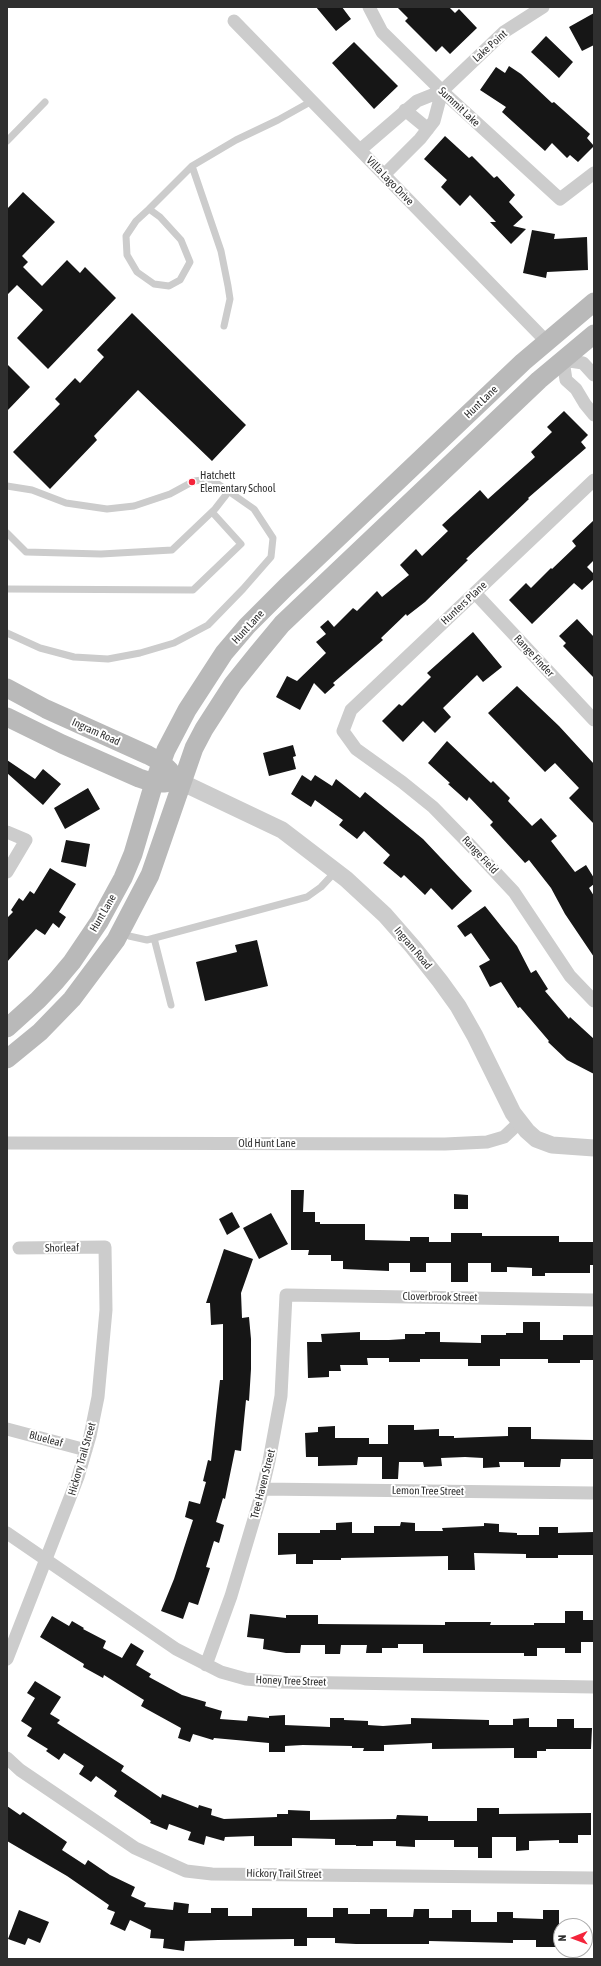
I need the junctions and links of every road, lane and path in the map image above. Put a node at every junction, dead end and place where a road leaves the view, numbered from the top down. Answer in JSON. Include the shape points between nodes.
{"nodes":[{"id":1,"x":369,"y":7,"type":"edge"},
{"id":2,"x":543,"y":7,"type":"edge"},
{"id":3,"x":234,"y":21,"type":"dead end"},
{"id":4,"x":442,"y":91,"type":"junction"},
{"id":5,"x":312,"y":101,"type":"junction"},
{"id":6,"x":44,"y":102,"type":"dead end"},
{"id":7,"x":405,"y":110,"type":"junction"},
{"id":8,"x":428,"y":129,"type":"junction"},
{"id":9,"x":7,"y":140,"type":"edge"},
{"id":10,"x":360,"y":150,"type":"junction"},
{"id":11,"x":192,"y":166,"type":"junction"},
{"id":12,"x":594,"y":172,"type":"edge"},
{"id":13,"x":384,"y":175,"type":"junction"},
{"id":14,"x":149,"y":209,"type":"junction"},
{"id":15,"x":594,"y":302,"type":"edge"},
{"id":16,"x":224,"y":326,"type":"dead end"},
{"id":17,"x":594,"y":334,"type":"edge"},
{"id":18,"x":546,"y":341,"type":"junction"},
{"id":19,"x":563,"y":360,"type":"junction"},
{"id":20,"x":594,"y":374,"type":"edge"},
{"id":21,"x":594,"y":415,"type":"edge"},
{"id":22,"x":594,"y":480,"type":"edge"},
{"id":23,"x":7,"y":486,"type":"edge"},
{"id":24,"x":229,"y":491,"type":"junction"},
{"id":25,"x":212,"y":512,"type":"junction"},
{"id":26,"x":7,"y":533,"type":"edge"},
{"id":27,"x":7,"y":589,"type":"edge"},
{"id":28,"x":475,"y":593,"type":"junction"},
{"id":29,"x":7,"y":633,"type":"edge"},
{"id":30,"x":7,"y":688,"type":"edge"},
{"id":31,"x":7,"y":717,"type":"edge"},
{"id":32,"x":594,"y":720,"type":"edge"},
{"id":33,"x":343,"y":732,"type":"joint"},
{"id":34,"x":161,"y":762,"type":"junction"},
{"id":35,"x":181,"y":782,"type":"junction"},
{"id":36,"x":154,"y":783,"type":"junction"},
{"id":37,"x":7,"y":832,"type":"edge"},
{"id":38,"x":336,"y":871,"type":"junction"},
{"id":39,"x":7,"y":872,"type":"edge"},
{"id":40,"x":121,"y":931,"type":"junction"},
{"id":41,"x":154,"y":938,"type":"junction"},
{"id":42,"x":594,"y":1001,"type":"edge"},
{"id":43,"x":170,"y":1005,"type":"dead end"},
{"id":44,"x":7,"y":1028,"type":"edge"},
{"id":45,"x":7,"y":1059,"type":"edge"},
{"id":46,"x":520,"y":1122,"type":"junction"},
{"id":47,"x":7,"y":1142,"type":"edge"},
{"id":48,"x":594,"y":1148,"type":"edge"},
{"id":49,"x":106,"y":1247,"type":"joint"},
{"id":50,"x":19,"y":1248,"type":"dead end"},
{"id":51,"x":286,"y":1295,"type":"joint"},
{"id":52,"x":594,"y":1300,"type":"edge"},
{"id":53,"x":7,"y":1429,"type":"edge"},
{"id":54,"x":86,"y":1450,"type":"junction"},
{"id":55,"x":262,"y":1489,"type":"junction"},
{"id":56,"x":594,"y":1493,"type":"edge"},
{"id":57,"x":7,"y":1533,"type":"edge"},
{"id":58,"x":45,"y":1560,"type":"junction"},
{"id":59,"x":7,"y":1659,"type":"edge"},
{"id":60,"x":206,"y":1665,"type":"junction"},
{"id":61,"x":594,"y":1687,"type":"edge"},
{"id":62,"x":7,"y":1758,"type":"edge"},
{"id":63,"x":594,"y":1878,"type":"edge"}],
"edges":[{"from":1,"to":4,"type":"street","name":"Summit Lake","via":[[382,32]]},
{"from":2,"to":4,"type":"street","name":"Lake Point","via":[[504,32]]},
{"from":3,"to":5,"type":"street","name":"Villa Lago Drive"},
{"from":4,"to":7,"type":"street","name":"Lake Point","via":[[417,101]]},
{"from":4,"to":8,"type":"street","via":[[434,121]]},
{"from":4,"to":12,"type":"street","name":"Summit Lake","via":[[560,199]]},
{"from":5,"to":10,"type":"street","name":"Villa Lago Drive"},
{"from":5,"to":11,"type":"lane"},
{"from":6,"to":9,"type":"lane"},
{"from":7,"to":8,"type":"street"},
{"from":7,"to":10,"type":"street","name":"Lake Point"},
{"from":8,"to":13,"type":"street"},
{"from":10,"to":13,"type":"street","name":"Villa Lago Drive"},
{"from":11,"to":14,"type":"lane"},
{"from":11,"to":16,"type":"lane","via":[[221,251],[228,286],[230,299]]},
{"from":13,"to":18,"type":"street","name":"Villa Lago Drive"},
{"from":14,"to":14,"type":"lane","via":[[136,221],[126,236],[127,255],[137,272],[154,284],[169,286],[180,280],[190,262],[181,240]]},
{"from":15,"to":18,"type":"main road","name":"Hunt Lane"},
{"from":17,"to":19,"type":"main road"},
{"from":18,"to":19,"type":"main road"},
{"from":18,"to":34,"type":"main road","name":"Hunt Lane","via":[[247,626],[224,653],[187,710]]},
{"from":19,"to":20,"type":"street","via":[[583,363]]},
{"from":19,"to":21,"type":"street","via":[[566,380],[576,389]]},
{"from":19,"to":35,"type":"main road","via":[[282,624],[233,684],[204,729]]},
{"from":22,"to":28,"type":"street","name":"Hunters Plane"},
{"from":23,"to":24,"type":"lane","via":[[32,490],[66,503],[107,509],[134,506],[170,494],[194,481],[211,480]]},
{"from":24,"to":25,"type":"lane"},
{"from":24,"to":29,"type":"lane","via":[[254,509],[273,538],[271,557],[208,624],[174,643],[108,659],[74,657],[40,648]]},
{"from":25,"to":26,"type":"lane","via":[[172,550],[101,554],[26,552]]},
{"from":25,"to":27,"type":"lane","via":[[241,544],[193,590]]},
{"from":28,"to":32,"type":"street","name":"Range Finder"},
{"from":28,"to":33,"type":"street","name":"Hunters Plane","via":[[351,710]]},
{"from":30,"to":34,"type":"main road","name":"Ingram Road","via":[[46,709]]},
{"from":31,"to":36,"type":"main road","name":"Ingram Road","via":[[62,744]]},
{"from":33,"to":42,"type":"street","name":"Range Field","via":[[356,749],[433,807],[514,892],[570,976]]},
{"from":34,"to":35,"type":"main road","name":"Ingram Road"},
{"from":34,"to":36,"type":"main road","name":"Hunt Lane"},
{"from":35,"to":36,"type":"main road","name":"Ingram Road"},
{"from":35,"to":38,"type":"street","name":"Ingram Road","via":[[282,830]]},
{"from":35,"to":40,"type":"main road","via":[[150,874]]},
{"from":36,"to":44,"type":"main road","name":"Hunt Lane","via":[[133,854],[99,922],[56,981]]},
{"from":37,"to":39,"type":"street","via":[[26,840]]},
{"from":38,"to":41,"type":"lane","via":[[307,897]]},
{"from":38,"to":46,"type":"street","name":"Ingram Road","via":[[385,915],[440,981],[458,1006]]},
{"from":40,"to":41,"type":"lane","via":[[129,936],[147,940]]},
{"from":40,"to":45,"type":"main road","via":[[72,1000],[40,1032]]},
{"from":41,"to":43,"type":"lane"},
{"from":46,"to":47,"type":"street","name":"Old Hunt Lane","via":[[504,1137],[487,1142],[445,1144]]},
{"from":46,"to":48,"type":"street","name":"Ingram Road","via":[[536,1139],[544,1143]]},
{"from":49,"to":50,"type":"street","name":"Shorleaf"},
{"from":49,"to":54,"type":"street","name":"Hickory Trail Street","via":[[103,1350],[96,1404]]},
{"from":51,"to":52,"type":"street","name":"Cloverbrook Street"},
{"from":51,"to":55,"type":"street","name":"Tree Haven Street","via":[[281,1396]]},
{"from":53,"to":54,"type":"street","name":"Blueleaf"},
{"from":54,"to":58,"type":"street","name":"Hickory Trail Street","via":[[70,1501]]},
{"from":55,"to":56,"type":"street","name":"Lemon Tree Street"},
{"from":55,"to":60,"type":"street","name":"Tree Haven Street","via":[[231,1596]]},
{"from":57,"to":58,"type":"street","name":"Honey Tree Street"},
{"from":58,"to":59,"type":"street","name":"Hickory Trail Street"},
{"from":58,"to":60,"type":"street","name":"Honey Tree Street","via":[[176,1649]]},
{"from":60,"to":61,"type":"street","name":"Honey Tree Street","via":[[246,1679],[280,1682]]},
{"from":62,"to":63,"type":"street","name":"Hickory Trail Street","via":[[20,1770],[136,1848],[186,1871],[212,1874]]}]}
